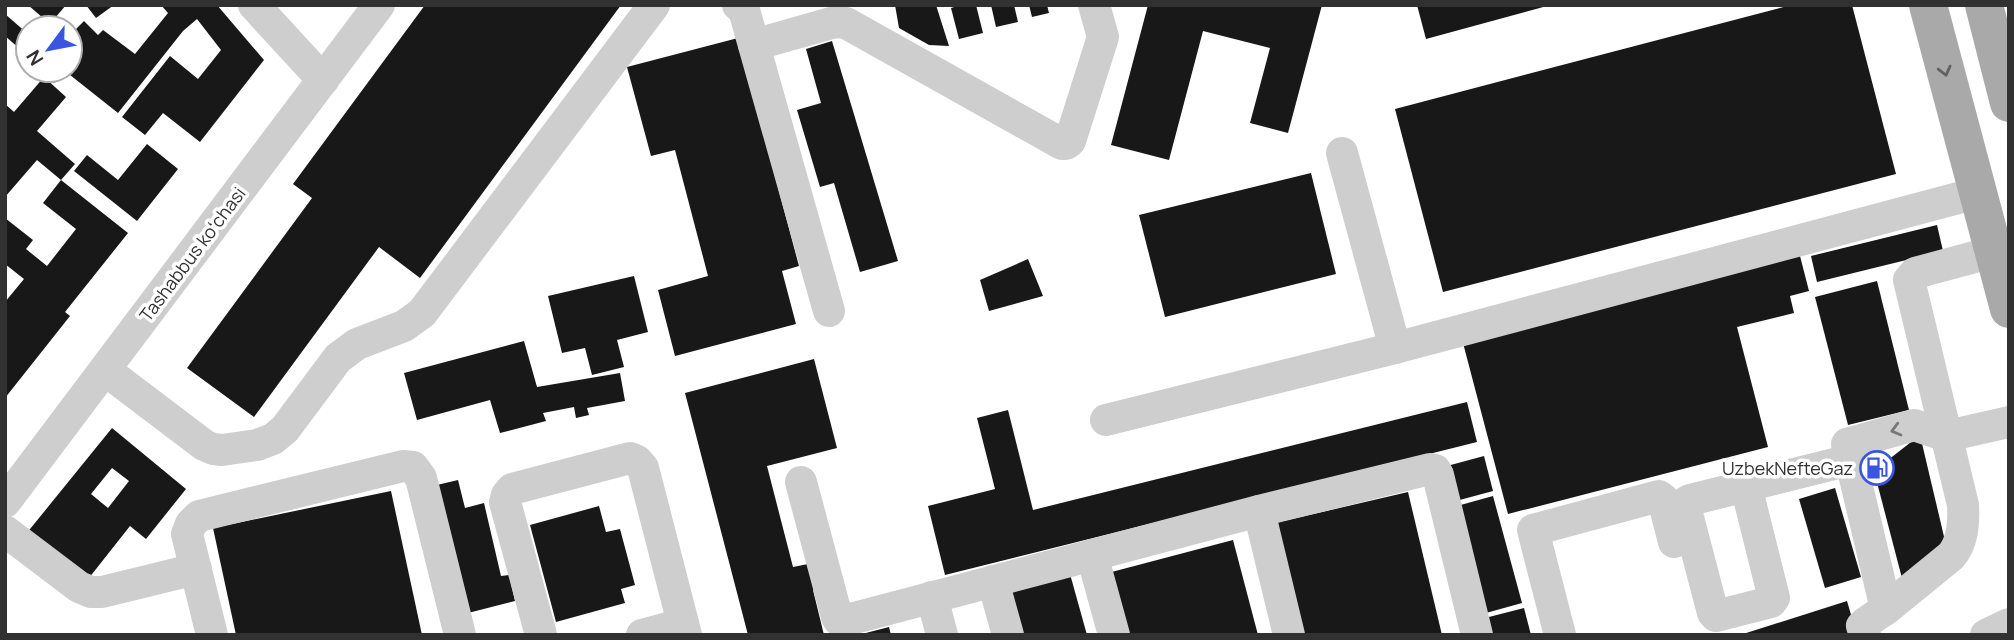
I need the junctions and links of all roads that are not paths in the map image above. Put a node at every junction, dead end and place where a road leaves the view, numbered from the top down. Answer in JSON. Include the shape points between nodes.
{"nodes":[{"id":1,"x":254,"y":5,"type":"edge"},
{"id":2,"x":379,"y":5,"type":"edge"},
{"id":3,"x":654,"y":5,"type":"edge"},
{"id":4,"x":738,"y":5,"type":"edge"},
{"id":5,"x":860,"y":5,"type":"edge"},
{"id":6,"x":1094,"y":5,"type":"edge"},
{"id":7,"x":1928,"y":5,"type":"edge"},
{"id":8,"x":1984,"y":5,"type":"edge"},
{"id":9,"x":883,"y":44,"type":"junction"},
{"id":10,"x":754,"y":45,"type":"junction"},
{"id":11,"x":2006,"y":79,"type":"edge"},
{"id":12,"x":323,"y":80,"type":"junction"},
{"id":13,"x":1342,"y":153,"type":"dead end"},
{"id":14,"x":1977,"y":193,"type":"junction"},
{"id":15,"x":1993,"y":252,"type":"junction"},
{"id":16,"x":2009,"y":309,"type":"edge"},
{"id":17,"x":829,"y":311,"type":"dead end"},
{"id":18,"x":1395,"y":348,"type":"junction"},
{"id":19,"x":105,"y":370,"type":"junction"},
{"id":20,"x":1106,"y":420,"type":"dead end"},
{"id":21,"x":2009,"y":422,"type":"edge"},
{"id":22,"x":1947,"y":436,"type":"junction"},
{"id":23,"x":1850,"y":460,"type":"junction"},
{"id":24,"x":801,"y":482,"type":"dead end"},
{"id":25,"x":1746,"y":486,"type":"dead end"},
{"id":26,"x":5,"y":502,"type":"edge"},
{"id":27,"x":1259,"y":511,"type":"junction"},
{"id":28,"x":5,"y":531,"type":"edge"},
{"id":29,"x":1092,"y":555,"type":"junction"},
{"id":30,"x":196,"y":569,"type":"junction"},
{"id":31,"x":993,"y":581,"type":"junction"},
{"id":32,"x":932,"y":597,"type":"junction"},
{"id":33,"x":1886,"y":609,"type":"junction"},
{"id":34,"x":2009,"y":624,"type":"edge"},
{"id":35,"x":684,"y":629,"type":"edge"},
{"id":36,"x":212,"y":635,"type":"edge"},
{"id":37,"x":460,"y":635,"type":"edge"},
{"id":38,"x":541,"y":635,"type":"edge"},
{"id":39,"x":642,"y":635,"type":"edge"},
{"id":40,"x":942,"y":635,"type":"edge"},
{"id":41,"x":1007,"y":635,"type":"edge"},
{"id":42,"x":1114,"y":635,"type":"edge"},
{"id":43,"x":1289,"y":635,"type":"edge"},
{"id":44,"x":1477,"y":635,"type":"edge"},
{"id":45,"x":1560,"y":635,"type":"edge"},
{"id":46,"x":1699,"y":635,"type":"edge"},
{"id":47,"x":1865,"y":635,"type":"edge"},
{"id":48,"x":1986,"y":635,"type":"edge"}],
"edges":[{"from":1,"to":12,"type":"street"},
{"from":2,"to":12,"type":"street","name":"Tashabbus koʻchasi"},
{"from":3,"to":19,"type":"street","via":[[422,313],[338,358],[273,439],[213,449]]},
{"from":4,"to":10,"type":"street","via":[[744,10]]},
{"from":5,"to":9,"type":"street"},
{"from":6,"to":9,"type":"street","via":[[1103,37],[1066,144]]},
{"from":7,"to":14,"type":"main road","one_way":true},
{"from":8,"to":11,"type":"main road"},
{"from":9,"to":10,"type":"street","via":[[841,22]]},
{"from":10,"to":17,"type":"street"},
{"from":12,"to":19,"type":"street","name":"Tashabbus koʻchasi"},
{"from":13,"to":18,"type":"street"},
{"from":14,"to":15,"type":"main road"},
{"from":14,"to":18,"type":"street"},
{"from":15,"to":16,"type":"main road"},
{"from":15,"to":22,"type":"street","via":[[1915,272],[1909,280]]},
{"from":18,"to":20,"type":"street"},
{"from":19,"to":26,"type":"street","name":"Tashabbus koʻchasi"},
{"from":21,"to":22,"type":"street"},
{"from":22,"to":23,"type":"street","one_way":true,"via":[[1914,425],[1849,442]]},
{"from":22,"to":33,"type":"street","via":[[1963,505],[1959,545]]},
{"from":23,"to":25,"type":"street"},
{"from":23,"to":33,"type":"street"},
{"from":24,"to":32,"type":"street","via":[[839,620]]},
{"from":27,"to":29,"type":"street"},
{"from":27,"to":43,"type":"street"},
{"from":27,"to":44,"type":"street","via":[[1434,470]]},
{"from":28,"to":30,"type":"street","via":[[91,592]]},
{"from":29,"to":31,"type":"street"},
{"from":29,"to":42,"type":"street"},
{"from":30,"to":36,"type":"street"},
{"from":30,"to":37,"type":"street","via":[[187,534],[200,516],[413,467],[421,478]]},
{"from":31,"to":32,"type":"street"},
{"from":31,"to":41,"type":"street"},
{"from":32,"to":40,"type":"street"},
{"from":33,"to":47,"type":"street","via":[[1864,623]]},
{"from":34,"to":48,"type":"street"},
{"from":35,"to":38,"type":"street","via":[[643,468],[630,458],[512,489],[507,495],[505,502]]},
{"from":35,"to":39,"type":"street"},
{"from":45,"to":46,"type":"street","via":[[1534,530],[1659,496]]}]}
